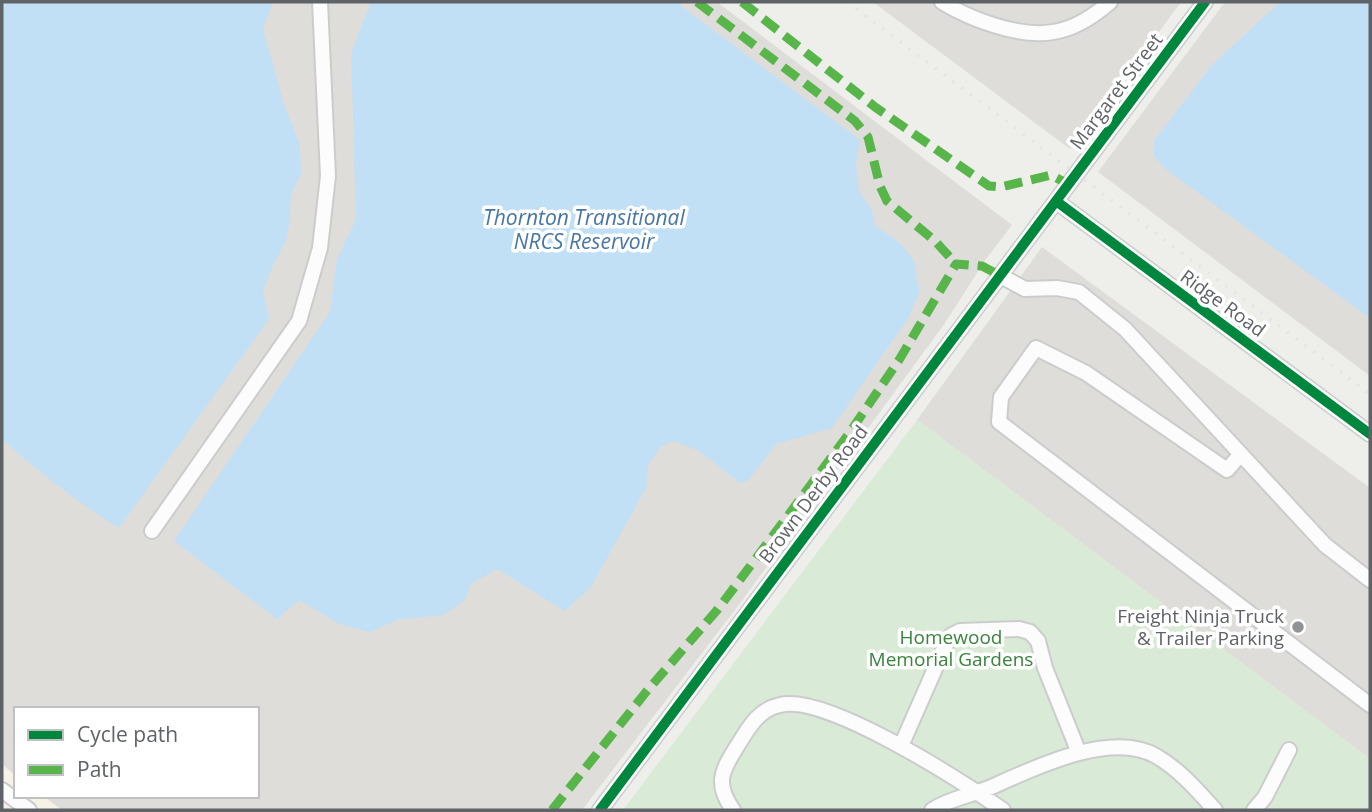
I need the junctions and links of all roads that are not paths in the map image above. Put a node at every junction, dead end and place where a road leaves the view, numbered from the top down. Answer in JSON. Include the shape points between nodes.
{"nodes":[{"id":1,"x":320,"y":2,"type":"edge"},
{"id":2,"x":942,"y":2,"type":"edge"},
{"id":3,"x":1110,"y":2,"type":"edge"},
{"id":4,"x":1205,"y":2,"type":"edge"},
{"id":5,"x":1056,"y":201,"type":"junction"},
{"id":6,"x":999,"y":275,"type":"junction"},
{"id":7,"x":1370,"y":434,"type":"edge"},
{"id":8,"x":1240,"y":455,"type":"junction"},
{"id":9,"x":152,"y":531,"type":"dead end"},
{"id":10,"x":1370,"y":580,"type":"edge"},
{"id":11,"x":1370,"y":705,"type":"edge"},
{"id":12,"x":901,"y":746,"type":"junction"},
{"id":13,"x":1289,"y":750,"type":"dead end"},
{"id":14,"x":1079,"y":753,"type":"junction"},
{"id":15,"x":2,"y":790,"type":"edge"},
{"id":16,"x":976,"y":793,"type":"junction"},
{"id":17,"x":29,"y":810,"type":"edge"},
{"id":18,"x":600,"y":810,"type":"edge"},
{"id":19,"x":733,"y":810,"type":"edge"},
{"id":20,"x":932,"y":810,"type":"edge"},
{"id":21,"x":1003,"y":810,"type":"edge"},
{"id":22,"x":1215,"y":810,"type":"edge"},
{"id":23,"x":1254,"y":810,"type":"edge"}],
"edges":[{"from":1,"to":9,"type":"street","via":[[328,176],[320,248],[299,321]]},
{"from":2,"to":3,"type":"street","via":[[1010,31],[1052,32],[1093,17]]},
{"from":4,"to":5,"type":"street","name":"Margaret Street"},
{"from":5,"to":6,"type":"street","name":"Brown Derby Road"},
{"from":5,"to":7,"type":"street","name":"Ridge Road"},
{"from":6,"to":8,"type":"street","via":[[1025,289],[1079,292],[1125,330]]},
{"from":6,"to":18,"type":"street","name":"Brown Derby Road"},
{"from":8,"to":10,"type":"street","via":[[1325,545]]},
{"from":8,"to":11,"type":"street","via":[[1227,470],[1086,373],[1035,348],[1001,397],[999,422]]},
{"from":12,"to":14,"type":"street","via":[[951,635],[966,630],[1019,629],[1030,632],[1038,642]]},
{"from":12,"to":16,"type":"street"},
{"from":12,"to":19,"type":"street","via":[[817,707],[796,703],[771,708],[750,726],[722,774],[723,793]]},
{"from":13,"to":23,"type":"street"},
{"from":14,"to":16,"type":"street"},
{"from":14,"to":22,"type":"street","via":[[1118,748],[1149,752],[1185,778]]},
{"from":15,"to":17,"type":"street"},
{"from":16,"to":20,"type":"street"},
{"from":16,"to":21,"type":"street"}]}
